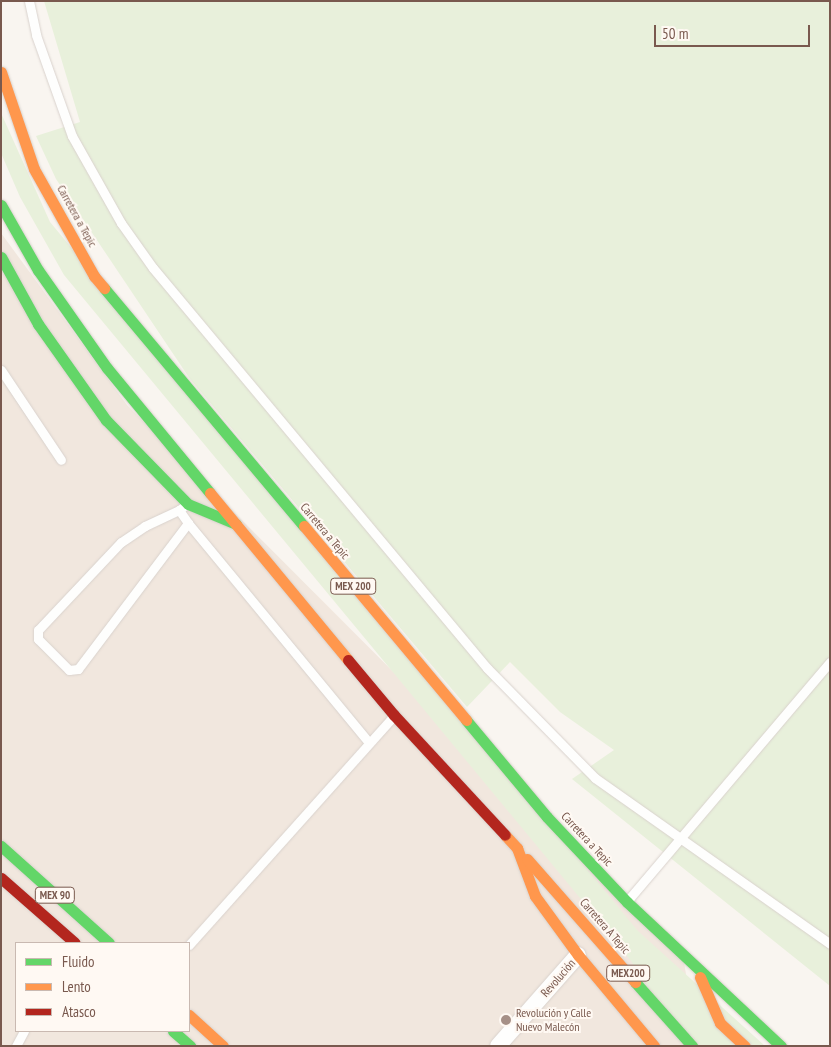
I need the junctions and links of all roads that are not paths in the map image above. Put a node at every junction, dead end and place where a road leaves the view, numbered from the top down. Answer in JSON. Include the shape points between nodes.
{"nodes":[{"id":1,"x":29,"y":1,"type":"edge"},
{"id":2,"x":1,"y":72,"type":"edge"},
{"id":3,"x":1,"y":205,"type":"edge"},
{"id":4,"x":1,"y":257,"type":"edge"},
{"id":5,"x":1,"y":370,"type":"edge"},
{"id":6,"x":61,"y":460,"type":"dead end"},
{"id":7,"x":208,"y":490,"type":"junction"},
{"id":8,"x":184,"y":507,"type":"junction"},
{"id":9,"x":188,"y":523,"type":"junction"},
{"id":10,"x":236,"y":524,"type":"junction"},
{"id":11,"x":830,"y":662,"type":"edge"},
{"id":12,"x":394,"y":715,"type":"junction"},
{"id":13,"x":368,"y":741,"type":"junction"},
{"id":14,"x":680,"y":838,"type":"junction"},
{"id":15,"x":1,"y":846,"type":"edge"},
{"id":16,"x":517,"y":848,"type":"junction"},
{"id":17,"x":1,"y":878,"type":"edge"},
{"id":18,"x":627,"y":902,"type":"junction"},
{"id":19,"x":74,"y":934,"type":"edge"},
{"id":20,"x":105,"y":942,"type":"edge"},
{"id":21,"x":190,"y":944,"type":"edge"},
{"id":22,"x":830,"y":944,"type":"edge"},
{"id":23,"x":578,"y":955,"type":"junction"},
{"id":24,"x":695,"y":967,"type":"junction"},
{"id":25,"x":190,"y":1016,"type":"edge"},
{"id":26,"x":23,"y":1032,"type":"edge"},
{"id":27,"x":174,"y":1032,"type":"edge"},
{"id":28,"x":16,"y":1046,"type":"edge"},
{"id":29,"x":190,"y":1046,"type":"edge"},
{"id":30,"x":223,"y":1046,"type":"edge"},
{"id":31,"x":498,"y":1046,"type":"edge"},
{"id":32,"x":654,"y":1046,"type":"edge"},
{"id":33,"x":692,"y":1046,"type":"edge"},
{"id":34,"x":745,"y":1046,"type":"edge"},
{"id":35,"x":781,"y":1046,"type":"edge"}],
"edges":[{"from":1,"to":14,"type":"lane","via":[[36,35],[72,136],[121,223],[153,268],[487,668],[595,778]]},
{"from":2,"to":18,"type":"main road","name":"Carretera a Tepic","number":"MEX 200","via":[[34,169],[94,276],[477,736]]},
{"from":3,"to":7,"type":"main road","via":[[38,270],[107,368]]},
{"from":4,"to":8,"type":"main road","via":[[38,324],[106,420]]},
{"from":5,"to":6,"type":"lane"},
{"from":7,"to":8,"type":"lane"},
{"from":7,"to":10,"type":"main road"},
{"from":8,"to":9,"type":"lane"},
{"from":8,"to":9,"type":"lane","via":[[121,542],[38,630],[38,639],[69,670],[78,669]]},
{"from":8,"to":10,"type":"main road"},
{"from":9,"to":13,"type":"lane"},
{"from":10,"to":12,"type":"main road"},
{"from":11,"to":14,"type":"lane"},
{"from":12,"to":13,"type":"lane"},
{"from":12,"to":16,"type":"main road"},
{"from":13,"to":21,"type":"lane"},
{"from":14,"to":18,"type":"lane"},
{"from":14,"to":22,"type":"lane"},
{"from":15,"to":19,"type":"main road","number":"MEX 90"},
{"from":16,"to":23,"type":"main road","via":[[535,896]]},
{"from":16,"to":33,"type":"main road","name":"Carretera A Tepic","number":"MEX200"},
{"from":17,"to":19,"type":"main road","number":"MEX 90"},
{"from":18,"to":24,"type":"main road","name":"Carretera a Tepic","number":"MEX 200"},
{"from":19,"to":20,"type":"main road","number":"MEX 90"},
{"from":23,"to":31,"type":"street","name":"Revolución"},
{"from":23,"to":32,"type":"main road"},
{"from":24,"to":34,"type":"main road","via":[[720,1022]]},
{"from":24,"to":35,"type":"main road","name":"Carretera a Tepic","number":"MEX 200"},
{"from":25,"to":30,"type":"main road"},
{"from":26,"to":28,"type":"lane"},
{"from":27,"to":29,"type":"main road"}]}
